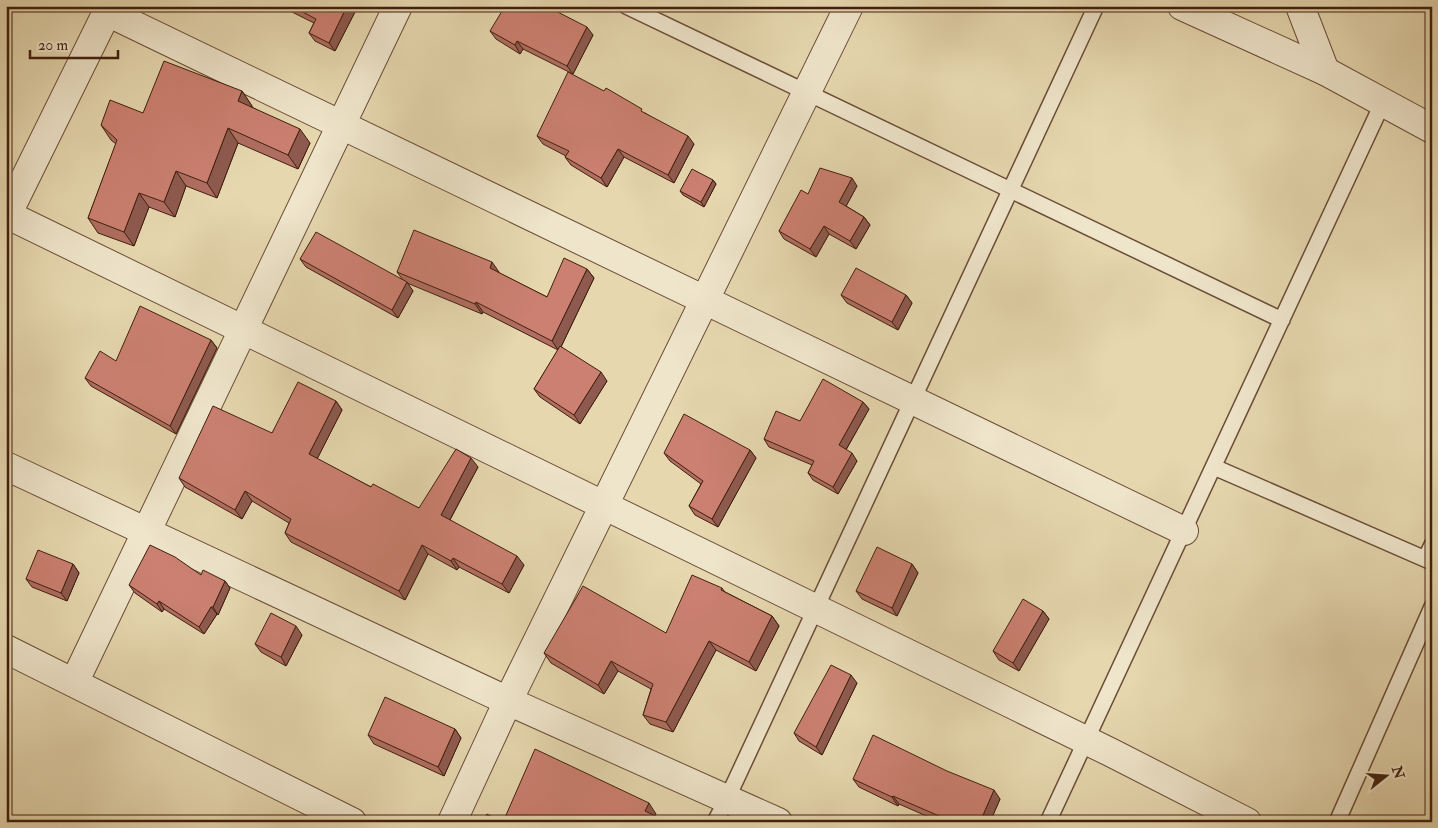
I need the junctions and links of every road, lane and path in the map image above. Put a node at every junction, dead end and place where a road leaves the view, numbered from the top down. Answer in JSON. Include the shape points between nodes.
{"nodes":[{"id":1,"x":398,"y":6,"type":"edge"},
{"id":2,"x":626,"y":6,"type":"edge"},
{"id":3,"x":849,"y":6,"type":"edge"},
{"id":4,"x":1096,"y":6,"type":"edge"},
{"id":5,"x":1182,"y":6,"type":"edge"},
{"id":6,"x":1300,"y":6,"type":"edge"},
{"id":7,"x":108,"y":9,"type":"edge"},
{"id":8,"x":1325,"y":71,"type":"junction"},
{"id":9,"x":807,"y":93,"type":"junction"},
{"id":10,"x":1383,"y":102,"type":"junction"},
{"id":11,"x":341,"y":125,"type":"junction"},
{"id":12,"x":1432,"y":129,"type":"edge"},
{"id":13,"x":1011,"y":190,"type":"junction"},
{"id":14,"x":7,"y":215,"type":"edge"},
{"id":15,"x":705,"y":300,"type":"junction"},
{"id":16,"x":1282,"y":320,"type":"junction"},
{"id":17,"x":243,"y":330,"type":"junction"},
{"id":18,"x":913,"y":400,"type":"junction"},
{"id":19,"x":6,"y":466,"type":"edge"},
{"id":20,"x":1214,"y":467,"type":"junction"},
{"id":21,"x":605,"y":506,"type":"junction"},
{"id":22,"x":146,"y":531,"type":"junction"},
{"id":23,"x":1184,"y":531,"type":"junction"},
{"id":24,"x":1430,"y":555,"type":"edge"},
{"id":25,"x":1432,"y":607,"type":"edge"},
{"id":26,"x":816,"y":609,"type":"junction"},
{"id":27,"x":6,"y":649,"type":"edge"},
{"id":28,"x":74,"y":683,"type":"junction"},
{"id":29,"x":508,"y":701,"type":"junction"},
{"id":30,"x":1086,"y":741,"type":"junction"},
{"id":31,"x":721,"y":810,"type":"edge"},
{"id":32,"x":352,"y":822,"type":"edge"},
{"id":33,"x":452,"y":822,"type":"edge"},
{"id":34,"x":778,"y":822,"type":"edge"},
{"id":35,"x":1048,"y":822,"type":"edge"},
{"id":36,"x":1247,"y":822,"type":"edge"},
{"id":37,"x":1337,"y":822,"type":"edge"}],
"edges":[{"from":1,"to":11,"type":"street"},
{"from":2,"to":9,"type":"lane"},
{"from":3,"to":9,"type":"street"},
{"from":4,"to":13,"type":"lane"},
{"from":5,"to":8,"type":"street"},
{"from":6,"to":8,"type":"street"},
{"from":7,"to":11,"type":"street"},
{"from":7,"to":14,"type":"street"},
{"from":8,"to":10,"type":"street"},
{"from":9,"to":13,"type":"lane"},
{"from":9,"to":15,"type":"street"},
{"from":10,"to":12,"type":"street"},
{"from":10,"to":16,"type":"lane"},
{"from":11,"to":15,"type":"street"},
{"from":11,"to":17,"type":"street"},
{"from":13,"to":16,"type":"lane"},
{"from":13,"to":18,"type":"lane"},
{"from":14,"to":17,"type":"street"},
{"from":15,"to":18,"type":"street"},
{"from":15,"to":21,"type":"street"},
{"from":16,"to":20,"type":"lane"},
{"from":17,"to":21,"type":"street"},
{"from":17,"to":22,"type":"street"},
{"from":18,"to":23,"type":"street"},
{"from":18,"to":26,"type":"lane"},
{"from":19,"to":22,"type":"street"},
{"from":20,"to":23,"type":"lane"},
{"from":20,"to":24,"type":"lane"},
{"from":21,"to":26,"type":"street"},
{"from":21,"to":29,"type":"street"},
{"from":22,"to":28,"type":"street"},
{"from":22,"to":29,"type":"street"},
{"from":23,"to":30,"type":"lane"},
{"from":25,"to":37,"type":"lane"},
{"from":26,"to":30,"type":"street"},
{"from":26,"to":31,"type":"lane"},
{"from":27,"to":28,"type":"street"},
{"from":28,"to":32,"type":"street"},
{"from":29,"to":31,"type":"street"},
{"from":29,"to":33,"type":"street"},
{"from":30,"to":35,"type":"lane"},
{"from":30,"to":36,"type":"street"},
{"from":31,"to":34,"type":"street"}]}
